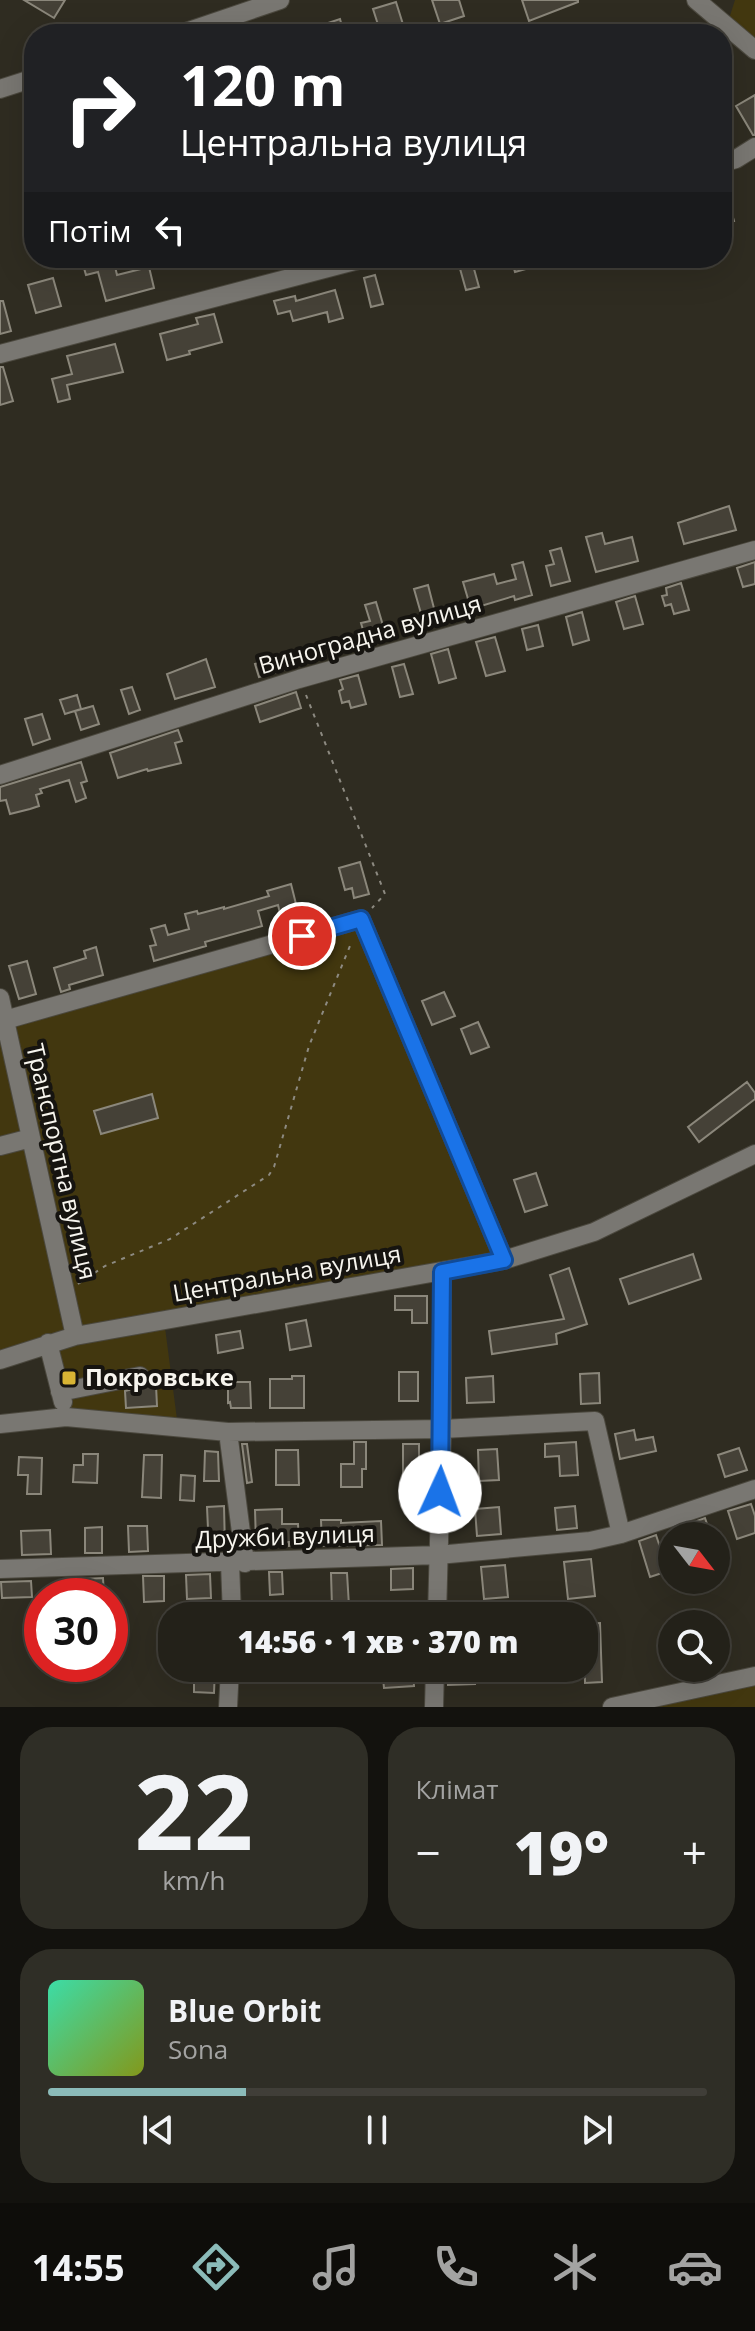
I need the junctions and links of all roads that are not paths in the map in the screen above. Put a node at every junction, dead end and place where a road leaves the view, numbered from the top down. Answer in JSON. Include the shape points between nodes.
{"nodes":[{"id":1,"x":280,"y":0,"type":"edge"},
{"id":2,"x":696,"y":0,"type":"edge"},
{"id":3,"x":209,"y":24,"type":"edge"},
{"id":4,"x":724,"y":24,"type":"edge"},
{"id":5,"x":732,"y":31,"type":"edge"},
{"id":6,"x":755,"y":50,"type":"edge"},
{"id":7,"x":24,"y":81,"type":"edge"},
{"id":8,"x":0,"y":89,"type":"edge"},
{"id":9,"x":755,"y":147,"type":"edge"},
{"id":10,"x":732,"y":160,"type":"edge"},
{"id":11,"x":328,"y":268,"type":"edge"},
{"id":12,"x":0,"y":354,"type":"edge"},
{"id":13,"x":755,"y":550,"type":"edge"},
{"id":14,"x":0,"y":775,"type":"edge"},
{"id":15,"x":0,"y":998,"type":"edge"},
{"id":16,"x":5,"y":1020,"type":"junction"},
{"id":17,"x":31,"y":1138,"type":"junction"},
{"id":18,"x":0,"y":1146,"type":"edge"},
{"id":19,"x":755,"y":1154,"type":"edge"},
{"id":20,"x":504,"y":1260,"type":"junction"},
{"id":21,"x":442,"y":1272,"type":"junction"},
{"id":22,"x":75,"y":1336,"type":"junction"},
{"id":23,"x":48,"y":1343,"type":"junction"},
{"id":24,"x":0,"y":1360,"type":"edge"},
{"id":25,"x":140,"y":1376,"type":"dead end"},
{"id":26,"x":60,"y":1392,"type":"junction"},
{"id":27,"x":66,"y":1417,"type":"junction"},
{"id":28,"x":0,"y":1424,"type":"edge"},
{"id":29,"x":442,"y":1429,"type":"junction"},
{"id":30,"x":228,"y":1432,"type":"junction"},
{"id":31,"x":755,"y":1489,"type":"edge"},
{"id":32,"x":621,"y":1534,"type":"junction"},
{"id":33,"x":438,"y":1555,"type":"junction"},
{"id":34,"x":237,"y":1563,"type":"junction"},
{"id":35,"x":0,"y":1569,"type":"edge"},
{"id":36,"x":233,"y":1602,"type":"edge"},
{"id":37,"x":437,"y":1602,"type":"edge"},
{"id":38,"x":755,"y":1676,"type":"edge"},
{"id":39,"x":229,"y":1682,"type":"edge"},
{"id":40,"x":435,"y":1682,"type":"edge"},
{"id":41,"x":228,"y":1707,"type":"edge"},
{"id":42,"x":434,"y":1707,"type":"edge"},
{"id":43,"x":612,"y":1707,"type":"edge"}],
"edges":[{"from":1,"to":3,"type":"street"},
{"from":2,"to":4,"type":"street"},
{"from":5,"to":6,"type":"street"},
{"from":7,"to":8,"type":"street"},
{"from":9,"to":10,"type":"street"},
{"from":11,"to":12,"type":"street"},
{"from":13,"to":14,"type":"street","name":"Виноградна вулиця","via":[[299,679]]},
{"from":15,"to":16,"type":"street","name":"Транспортна вулиця"},
{"from":16,"to":17,"type":"street","name":"Транспортна вулиця"},
{"from":16,"to":20,"type":"street","via":[[361,919]]},
{"from":17,"to":18,"type":"street"},
{"from":17,"to":22,"type":"street","name":"Транспортна вулиця"},
{"from":19,"to":20,"type":"street","name":"Центральна вулиця","via":[[594,1232]]},
{"from":20,"to":21,"type":"street","name":"Центральна вулиця"},
{"from":21,"to":22,"type":"street","name":"Центральна вулиця"},
{"from":21,"to":29,"type":"street"},
{"from":22,"to":23,"type":"street","name":"Центральна вулиця"},
{"from":23,"to":24,"type":"street","name":"Центральна вулиця"},
{"from":23,"to":26,"type":"street"},
{"from":25,"to":26,"type":"street"},
{"from":26,"to":27,"type":"street"},
{"from":27,"to":28,"type":"street"},
{"from":27,"to":30,"type":"street"},
{"from":29,"to":30,"type":"street"},
{"from":29,"to":32,"type":"street","via":[[595,1421]]},
{"from":29,"to":33,"type":"street"},
{"from":30,"to":34,"type":"street"},
{"from":31,"to":32,"type":"street","name":"Дружби вулиця"},
{"from":32,"to":33,"type":"street","name":"Дружби вулиця"},
{"from":33,"to":34,"type":"street","name":"Дружби вулиця"},
{"from":33,"to":37,"type":"street"},
{"from":34,"to":35,"type":"street","name":"Дружби вулиця"},
{"from":34,"to":36,"type":"street"},
{"from":38,"to":43,"type":"street"},
{"from":39,"to":41,"type":"street"},
{"from":40,"to":42,"type":"street"}]}
